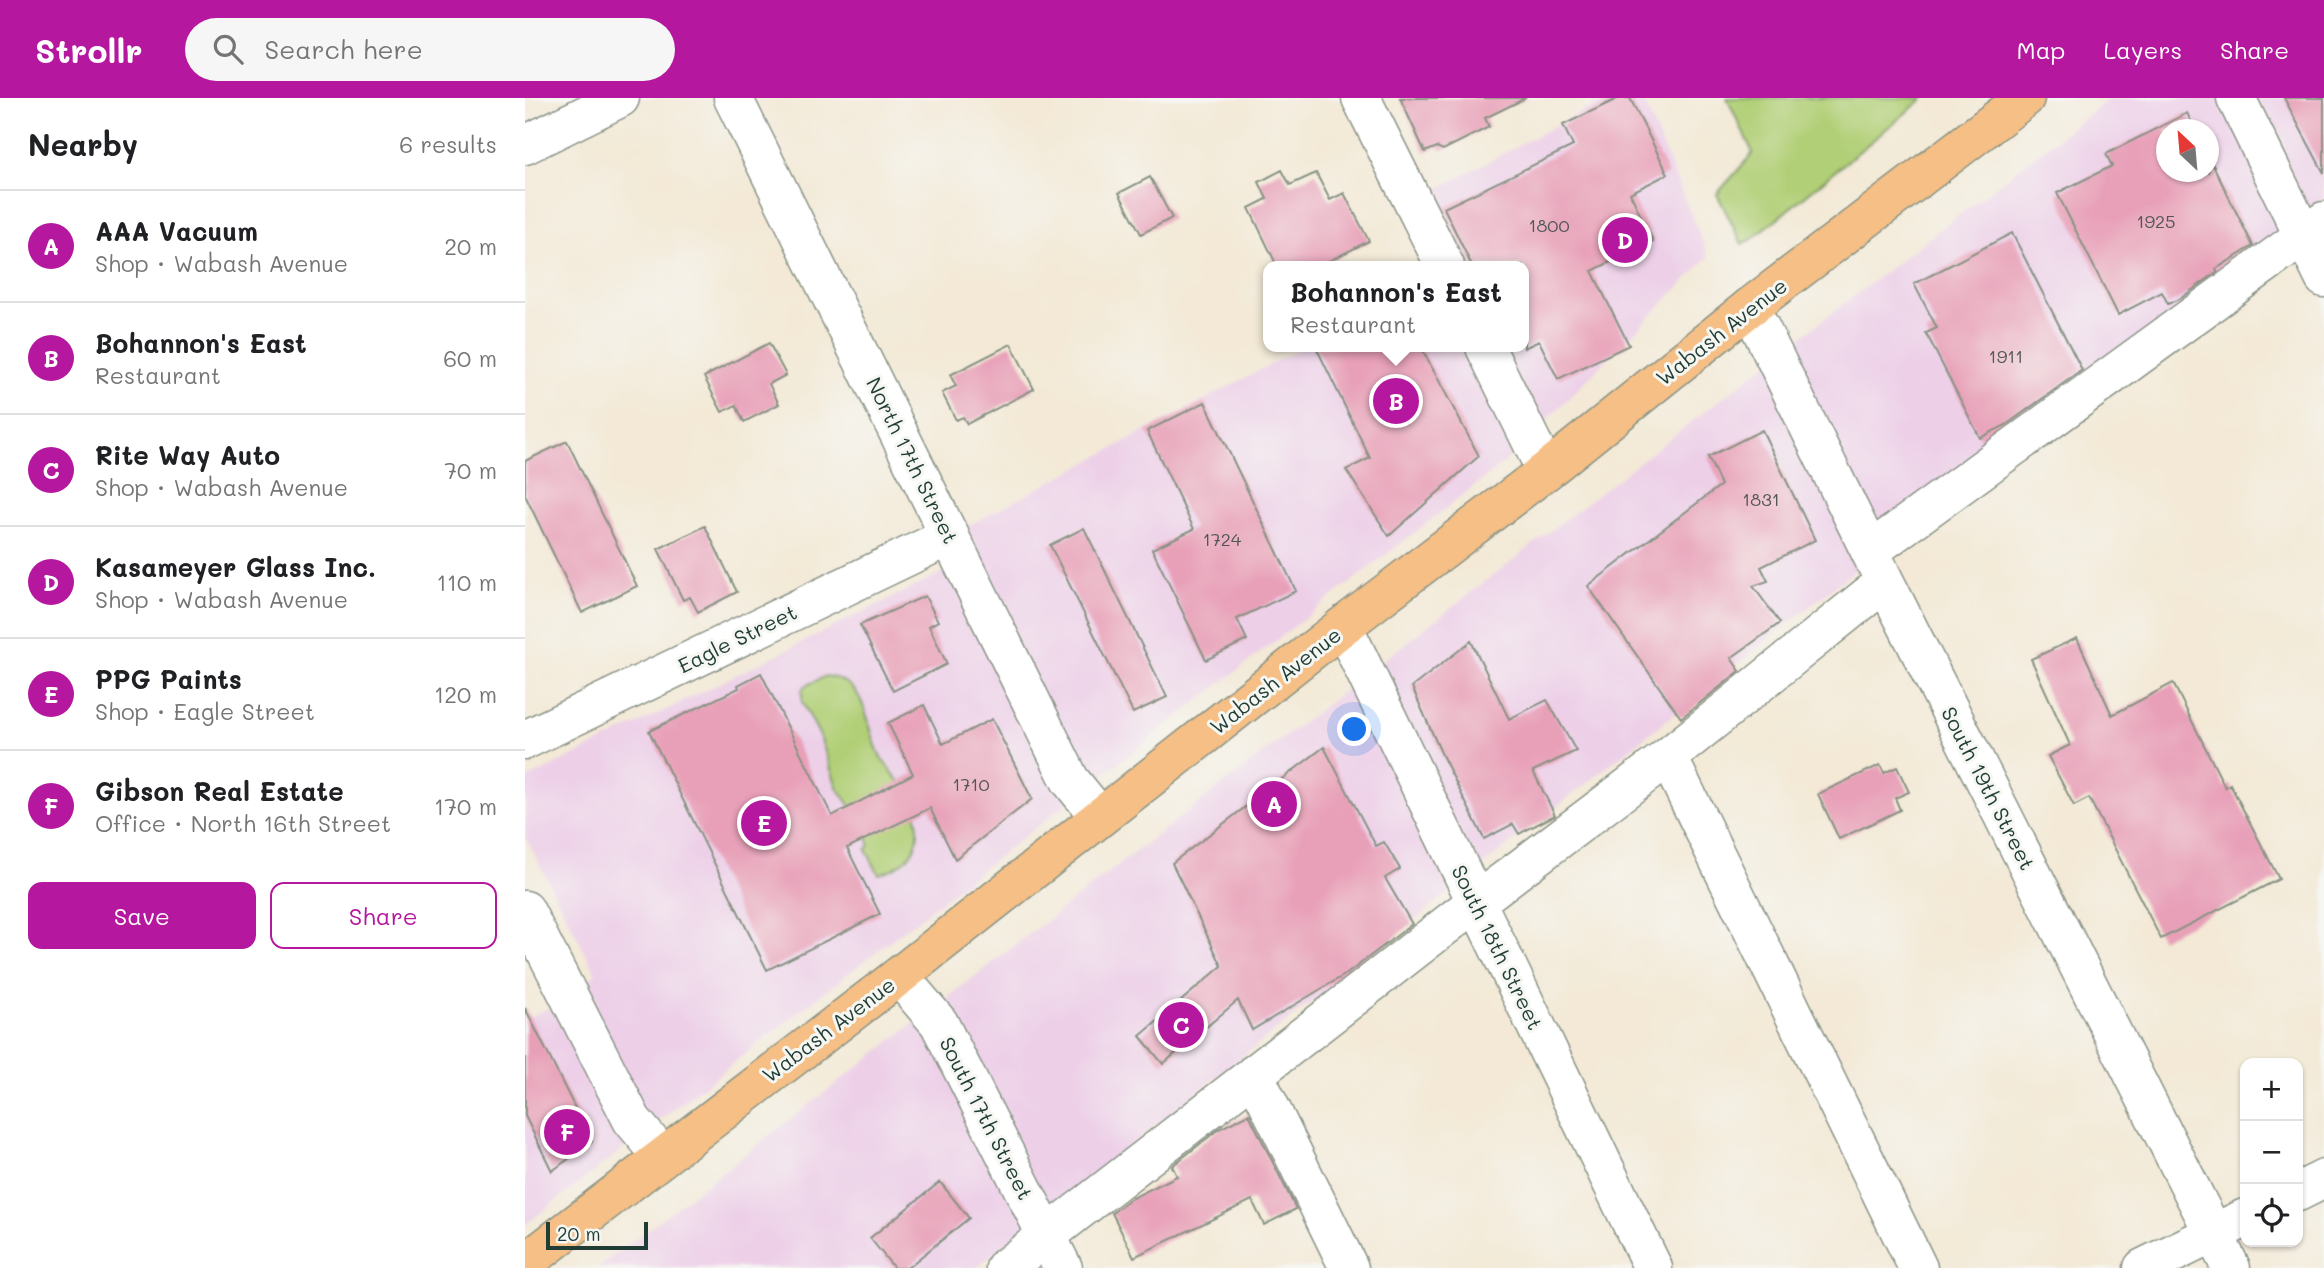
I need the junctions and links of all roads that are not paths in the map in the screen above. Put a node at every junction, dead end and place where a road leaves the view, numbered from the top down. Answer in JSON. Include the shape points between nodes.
{"nodes":[{"id":1,"x":620,"y":98,"type":"edge"},
{"id":2,"x":733,"y":98,"type":"edge"},
{"id":3,"x":1361,"y":98,"type":"edge"},
{"id":4,"x":2236,"y":98,"type":"edge"},
{"id":5,"x":2004,"y":105,"type":"edge"},
{"id":6,"x":525,"y":145,"type":"edge"},
{"id":7,"x":2314,"y":228,"type":"edge"},
{"id":8,"x":1442,"y":261,"type":"edge"},
{"id":9,"x":2324,"y":278,"type":"edge"},
{"id":10,"x":1750,"y":307,"type":"junction"},
{"id":11,"x":1487,"y":352,"type":"edge"},
{"id":12,"x":1546,"y":471,"type":"junction"},
{"id":13,"x":950,"y":536,"type":"junction"},
{"id":14,"x":1877,"y":566,"type":"junction"},
{"id":15,"x":1343,"y":626,"type":"junction"},
{"id":16,"x":525,"y":740,"type":"edge"},
{"id":17,"x":1668,"y":757,"type":"junction"},
{"id":18,"x":1100,"y":817,"type":"junction"},
{"id":19,"x":1476,"y":902,"type":"junction"},
{"id":20,"x":525,"y":909,"type":"edge"},
{"id":21,"x":899,"y":976,"type":"junction"},
{"id":22,"x":1254,"y":1074,"type":"junction"},
{"id":23,"x":661,"y":1156,"type":"junction"},
{"id":24,"x":2324,"y":1179,"type":"edge"},
{"id":25,"x":2303,"y":1190,"type":"edge"},
{"id":26,"x":2230,"y":1225,"type":"edge"},
{"id":27,"x":1055,"y":1252,"type":"edge"},
{"id":28,"x":525,"y":1263,"type":"edge"},
{"id":29,"x":1005,"y":1268,"type":"edge"},
{"id":30,"x":1349,"y":1268,"type":"edge"},
{"id":31,"x":1653,"y":1268,"type":"edge"},
{"id":32,"x":1918,"y":1268,"type":"edge"},
{"id":33,"x":2143,"y":1268,"type":"edge"},
{"id":34,"x":2231,"y":1268,"type":"edge"}],
"edges":[{"from":1,"to":6,"type":"street"},
{"from":2,"to":13,"type":"street","name":"North 17th Street"},
{"from":3,"to":8,"type":"street"},
{"from":4,"to":7,"type":"street"},
{"from":5,"to":10,"type":"main road","name":"Wabash Avenue"},
{"from":7,"to":9,"type":"street"},
{"from":7,"to":14,"type":"street"},
{"from":10,"to":12,"type":"main road","name":"Wabash Avenue"},
{"from":10,"to":14,"type":"street","name":"South 19th Street"},
{"from":11,"to":12,"type":"street"},
{"from":12,"to":15,"type":"main road","name":"Wabash Avenue"},
{"from":13,"to":16,"type":"street","name":"Eagle Street"},
{"from":13,"to":18,"type":"street","name":"North 17th Street","via":[[1070,780]]},
{"from":14,"to":17,"type":"street"},
{"from":14,"to":26,"type":"street","name":"South 19th Street"},
{"from":15,"to":18,"type":"main road","name":"Wabash Avenue"},
{"from":15,"to":19,"type":"street","name":"South 18th Street"},
{"from":17,"to":19,"type":"street"},
{"from":17,"to":32,"type":"street"},
{"from":18,"to":21,"type":"main road","name":"Wabash Avenue"},
{"from":19,"to":22,"type":"street"},
{"from":19,"to":31,"type":"street","name":"South 18th Street"},
{"from":20,"to":23,"type":"street","via":[[632,1120]]},
{"from":21,"to":23,"type":"main road","name":"Wabash Avenue"},
{"from":21,"to":27,"type":"street","name":"South 17th Street","via":[[939,1023]]},
{"from":22,"to":27,"type":"street"},
{"from":22,"to":30,"type":"street"},
{"from":23,"to":28,"type":"main road","name":"Wabash Avenue"},
{"from":24,"to":25,"type":"street"},
{"from":26,"to":33,"type":"street"},
{"from":26,"to":34,"type":"street","name":"South 19th Street"},
{"from":27,"to":29,"type":"street"}]}
